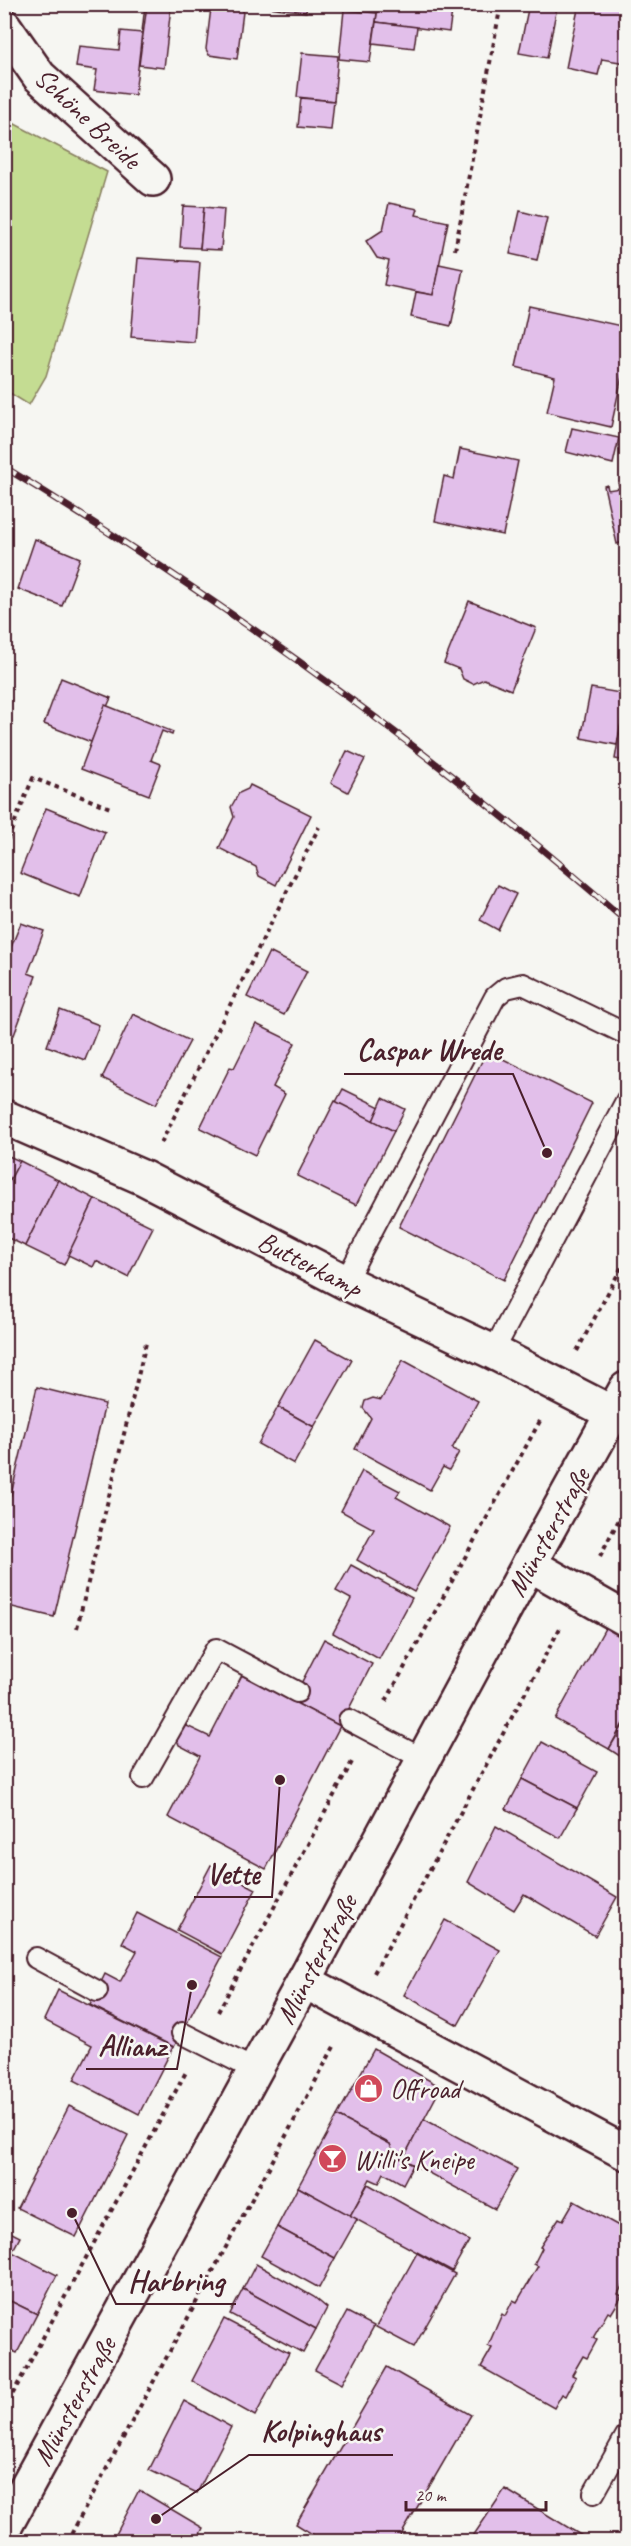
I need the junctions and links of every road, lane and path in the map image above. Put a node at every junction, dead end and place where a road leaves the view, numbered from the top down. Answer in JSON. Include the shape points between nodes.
{"nodes":[{"id":1,"x":501,"y":4,"type":"edge"},
{"id":2,"x":4,"y":27,"type":"edge"},
{"id":3,"x":153,"y":179,"type":"dead end"},
{"id":4,"x":455,"y":250,"type":"dead end"},
{"id":5,"x":113,"y":809,"type":"dead end"},
{"id":6,"x":319,"y":827,"type":"dead end"},
{"id":7,"x":4,"y":848,"type":"edge"},
{"id":8,"x":627,"y":1034,"type":"edge"},
{"id":9,"x":627,"y":1101,"type":"edge"},
{"id":10,"x":4,"y":1117,"type":"edge"},
{"id":11,"x":144,"y":1178,"type":"junction"},
{"id":12,"x":627,"y":1259,"type":"edge"},
{"id":13,"x":345,"y":1282,"type":"junction"},
{"id":14,"x":146,"y":1343,"type":"dead end"},
{"id":15,"x":493,"y":1352,"type":"junction"},
{"id":16,"x":559,"y":1386,"type":"junction"},
{"id":17,"x":620,"y":1402,"type":"edge"},
{"id":18,"x":529,"y":1564,"type":"junction"},
{"id":19,"x":627,"y":1619,"type":"edge"},
{"id":20,"x":77,"y":1628,"type":"dead end"},
{"id":21,"x":297,"y":1692,"type":"dead end"},
{"id":22,"x":349,"y":1720,"type":"dead end"},
{"id":23,"x":369,"y":1731,"type":"junction"},
{"id":24,"x":423,"y":1759,"type":"junction"},
{"id":25,"x":143,"y":1778,"type":"dead end"},
{"id":26,"x":36,"y":1958,"type":"dead end"},
{"id":27,"x":304,"y":1982,"type":"junction"},
{"id":28,"x":97,"y":1991,"type":"dead end"},
{"id":29,"x":182,"y":2033,"type":"dead end"},
{"id":30,"x":201,"y":2043,"type":"junction"},
{"id":31,"x":255,"y":2070,"type":"junction"},
{"id":32,"x":627,"y":2154,"type":"edge"},
{"id":33,"x":4,"y":2410,"type":"edge"},
{"id":34,"x":627,"y":2436,"type":"edge"},
{"id":35,"x":594,"y":2493,"type":"dead end"},
{"id":36,"x":4,"y":2528,"type":"edge"}],
"edges":[{"from":1,"to":4,"type":"path"},
{"from":2,"to":3,"type":"street","name":"Schöne Breide","via":[[39,76]]},
{"from":5,"to":7,"type":"path","via":[[33,778]]},
{"from":6,"to":11,"type":"path"},
{"from":8,"to":13,"type":"lane","via":[[523,984],[507,988],[495,997]]},
{"from":9,"to":15,"type":"lane"},
{"from":10,"to":11,"type":"street","name":"Butterkamp"},
{"from":11,"to":13,"type":"street","name":"Butterkamp"},
{"from":12,"to":16,"type":"path"},
{"from":13,"to":15,"type":"street","name":"Butterkamp"},
{"from":14,"to":20,"type":"path"},
{"from":15,"to":16,"type":"street","name":"Butterkamp"},
{"from":16,"to":17,"type":"street","name":"Butterkamp"},
{"from":16,"to":23,"type":"path"},
{"from":17,"to":18,"type":"street","name":"Münsterstraße"},
{"from":18,"to":19,"type":"street"},
{"from":18,"to":24,"type":"street","name":"Münsterstraße"},
{"from":21,"to":25,"type":"lane","via":[[216,1649]]},
{"from":22,"to":23,"type":"lane"},
{"from":23,"to":24,"type":"lane"},
{"from":23,"to":30,"type":"path"},
{"from":24,"to":27,"type":"street","name":"Münsterstraße"},
{"from":26,"to":28,"type":"lane"},
{"from":27,"to":31,"type":"street","name":"Münsterstraße"},
{"from":27,"to":32,"type":"street"},
{"from":29,"to":30,"type":"lane"},
{"from":30,"to":31,"type":"lane"},
{"from":30,"to":33,"type":"path"},
{"from":31,"to":36,"type":"street","name":"Münsterstraße"},
{"from":34,"to":35,"type":"lane"}]}
